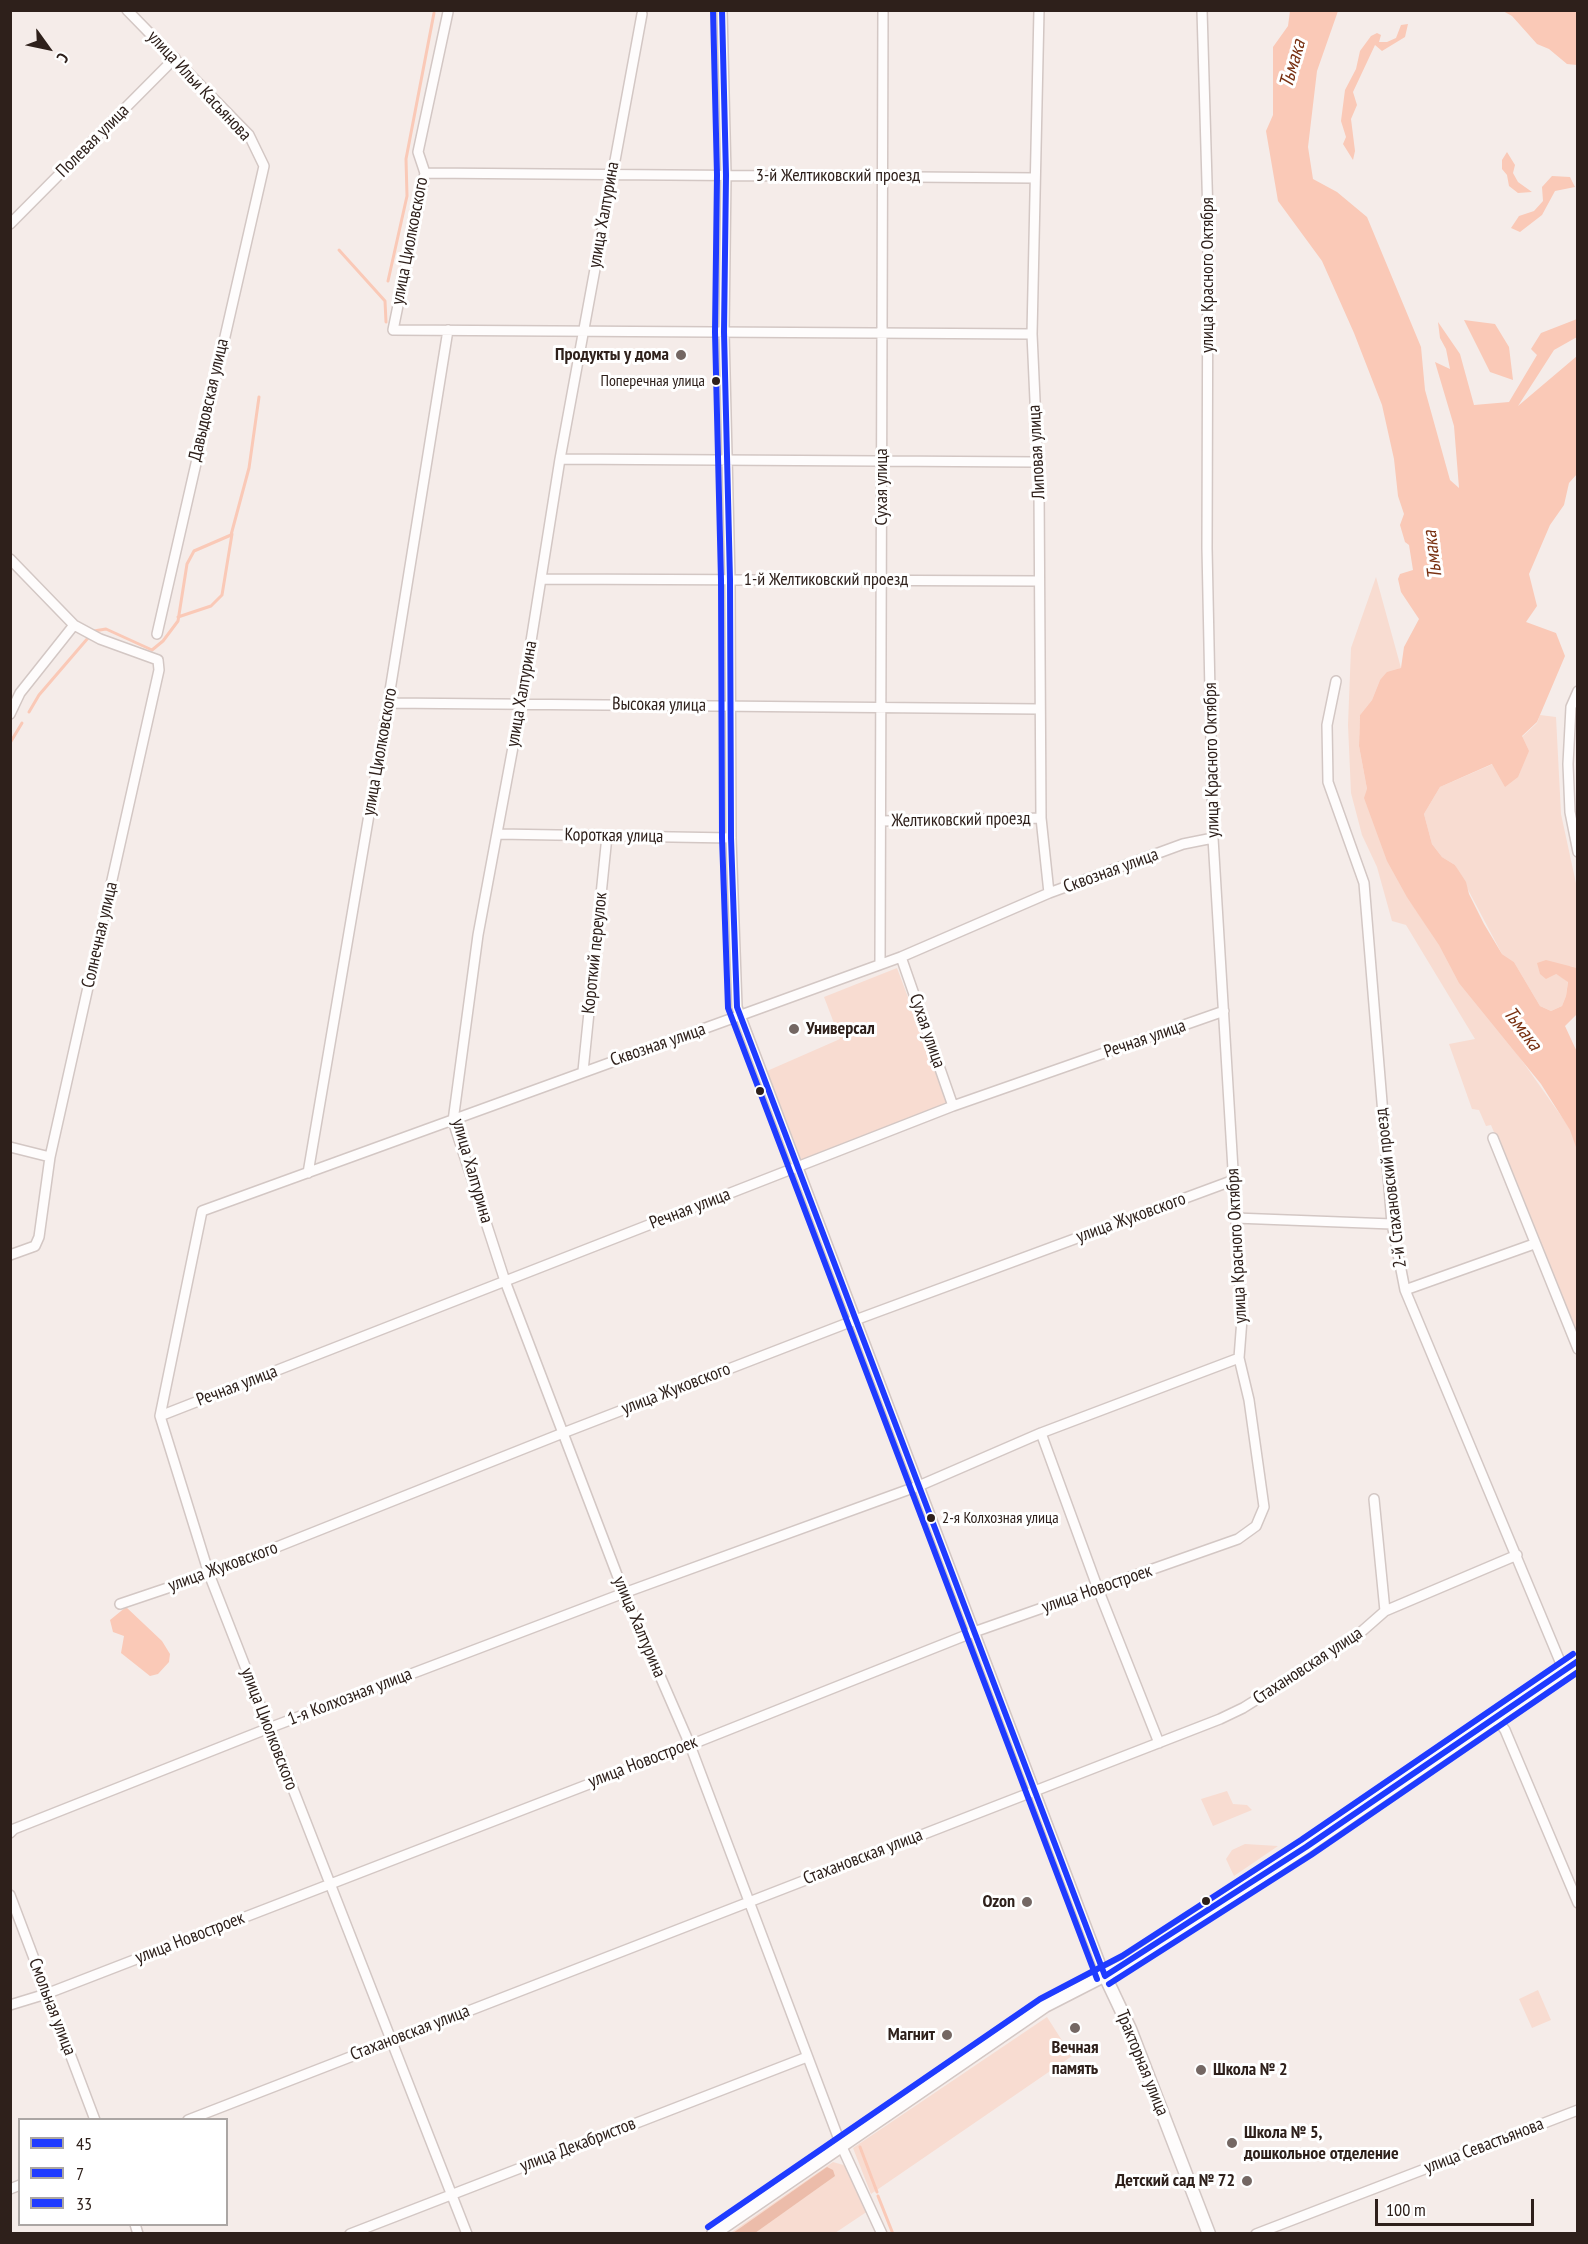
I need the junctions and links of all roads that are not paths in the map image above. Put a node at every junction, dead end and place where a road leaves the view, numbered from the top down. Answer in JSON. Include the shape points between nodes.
{"nodes":[{"id":1,"x":127,"y":10,"type":"edge"},
{"id":2,"x":722,"y":10,"type":"edge"},
{"id":3,"x":883,"y":10,"type":"edge"},
{"id":4,"x":1039,"y":10,"type":"edge"},
{"id":5,"x":1202,"y":10,"type":"edge"},
{"id":6,"x":448,"y":12,"type":"dead end"},
{"id":7,"x":642,"y":14,"type":"dead end"},
{"id":8,"x":175,"y":58,"type":"junction"},
{"id":9,"x":264,"y":166,"type":"joint"},
{"id":10,"x":425,"y":173,"type":"junction"},
{"id":11,"x":611,"y":175,"type":"junction"},
{"id":12,"x":726,"y":175,"type":"junction"},
{"id":13,"x":883,"y":177,"type":"junction"},
{"id":14,"x":1035,"y":178,"type":"junction"},
{"id":15,"x":10,"y":224,"type":"edge"},
{"id":16,"x":448,"y":330,"type":"junction"},
{"id":17,"x":584,"y":331,"type":"junction"},
{"id":18,"x":724,"y":332,"type":"junction"},
{"id":19,"x":882,"y":333,"type":"junction"},
{"id":20,"x":1032,"y":334,"type":"junction"},
{"id":21,"x":560,"y":459,"type":"junction"},
{"id":22,"x":727,"y":460,"type":"junction"},
{"id":23,"x":882,"y":461,"type":"junction"},
{"id":24,"x":1036,"y":462,"type":"junction"},
{"id":25,"x":10,"y":559,"type":"edge"},
{"id":26,"x":541,"y":579,"type":"junction"},
{"id":27,"x":730,"y":580,"type":"junction"},
{"id":28,"x":881,"y":580,"type":"junction"},
{"id":29,"x":1039,"y":581,"type":"junction"},
{"id":30,"x":74,"y":625,"type":"junction"},
{"id":31,"x":157,"y":634,"type":"dead end"},
{"id":32,"x":1336,"y":681,"type":"dead end"},
{"id":33,"x":1578,"y":691,"type":"edge"},
{"id":34,"x":388,"y":703,"type":"junction"},
{"id":35,"x":521,"y":704,"type":"junction"},
{"id":36,"x":729,"y":706,"type":"junction"},
{"id":37,"x":881,"y":708,"type":"junction"},
{"id":38,"x":1039,"y":709,"type":"junction"},
{"id":39,"x":10,"y":714,"type":"edge"},
{"id":40,"x":1041,"y":818,"type":"junction"},
{"id":41,"x":880,"y":821,"type":"junction"},
{"id":42,"x":498,"y":834,"type":"junction"},
{"id":43,"x":607,"y":836,"type":"junction"},
{"id":44,"x":731,"y":838,"type":"junction"},
{"id":45,"x":1214,"y":838,"type":"junction"},
{"id":46,"x":1578,"y":852,"type":"edge"},
{"id":47,"x":1049,"y":893,"type":"junction"},
{"id":48,"x":901,"y":957,"type":"junction"},
{"id":49,"x":880,"y":963,"type":"junction"},
{"id":50,"x":1224,"y":1011,"type":"junction"},
{"id":51,"x":741,"y":1017,"type":"junction"},
{"id":52,"x":583,"y":1071,"type":"junction"},
{"id":53,"x":953,"y":1106,"type":"junction"},
{"id":54,"x":453,"y":1121,"type":"junction"},
{"id":55,"x":1493,"y":1138,"type":"dead end"},
{"id":56,"x":10,"y":1148,"type":"edge"},
{"id":57,"x":50,"y":1157,"type":"junction"},
{"id":58,"x":798,"y":1167,"type":"junction"},
{"id":59,"x":308,"y":1173,"type":"junction"},
{"id":60,"x":1234,"y":1180,"type":"junction"},
{"id":61,"x":202,"y":1211,"type":"joint"},
{"id":62,"x":1235,"y":1218,"type":"junction"},
{"id":63,"x":1392,"y":1224,"type":"junction"},
{"id":64,"x":1534,"y":1244,"type":"junction"},
{"id":65,"x":10,"y":1255,"type":"edge"},
{"id":66,"x":505,"y":1281,"type":"junction"},
{"id":67,"x":1405,"y":1290,"type":"junction"},
{"id":68,"x":858,"y":1319,"type":"junction"},
{"id":69,"x":1578,"y":1349,"type":"edge"},
{"id":70,"x":1239,"y":1358,"type":"junction"},
{"id":71,"x":160,"y":1416,"type":"junction"},
{"id":72,"x":563,"y":1433,"type":"junction"},
{"id":73,"x":1041,"y":1433,"type":"junction"},
{"id":74,"x":921,"y":1485,"type":"junction"},
{"id":75,"x":1374,"y":1499,"type":"dead end"},
{"id":76,"x":1264,"y":1507,"type":"joint"},
{"id":77,"x":1517,"y":1555,"type":"junction"},
{"id":78,"x":209,"y":1574,"type":"junction"},
{"id":79,"x":1098,"y":1589,"type":"junction"},
{"id":80,"x":624,"y":1593,"type":"junction"},
{"id":81,"x":120,"y":1604,"type":"dead end"},
{"id":82,"x":1385,"y":1611,"type":"junction"},
{"id":83,"x":974,"y":1632,"type":"junction"},
{"id":84,"x":1578,"y":1661,"type":"edge"},
{"id":85,"x":1564,"y":1671,"type":"junction"},
{"id":86,"x":1496,"y":1718,"type":"junction"},
{"id":87,"x":269,"y":1728,"type":"junction"},
{"id":88,"x":1159,"y":1743,"type":"junction"},
{"id":89,"x":690,"y":1745,"type":"junction"},
{"id":90,"x":1037,"y":1792,"type":"junction"},
{"id":91,"x":10,"y":1833,"type":"edge"},
{"id":92,"x":328,"y":1884,"type":"junction"},
{"id":93,"x":10,"y":1895,"type":"edge"},
{"id":94,"x":747,"y":1901,"type":"junction"},
{"id":95,"x":1578,"y":1903,"type":"edge"},
{"id":96,"x":1105,"y":1976,"type":"junction"},
{"id":97,"x":46,"y":1994,"type":"junction"},
{"id":98,"x":10,"y":2005,"type":"edge"},
{"id":99,"x":391,"y":2041,"type":"junction"},
{"id":100,"x":807,"y":2057,"type":"junction"},
{"id":101,"x":1578,"y":2110,"type":"edge"},
{"id":102,"x":94,"y":2118,"type":"edge"},
{"id":103,"x":193,"y":2118,"type":"edge"},
{"id":104,"x":841,"y":2145,"type":"junction"},
{"id":105,"x":450,"y":2194,"type":"junction"},
{"id":106,"x":350,"y":2234,"type":"edge"},
{"id":107,"x":467,"y":2234,"type":"edge"},
{"id":108,"x":713,"y":2234,"type":"edge"},
{"id":109,"x":882,"y":2234,"type":"edge"},
{"id":110,"x":1209,"y":2234,"type":"edge"},
{"id":111,"x":1256,"y":2234,"type":"edge"}],
"edges":[{"from":1,"to":8,"type":"street","name":"улица Ильи Касьянова"},
{"from":2,"to":12,"type":"street","name":"Тракторная улица"},
{"from":3,"to":13,"type":"street","name":"Сухая улица"},
{"from":4,"to":14,"type":"street","name":"Липовая улица"},
{"from":5,"to":45,"type":"street","name":"улица Красного Октября"},
{"from":6,"to":10,"type":"street","name":"улица Циолковского","via":[[418,152]]},
{"from":7,"to":11,"type":"street","name":"улица Халтурина"},
{"from":8,"to":9,"type":"street","name":"улица Ильи Касьянова","via":[[249,135]]},
{"from":8,"to":15,"type":"street","name":"Полевая улица"},
{"from":9,"to":31,"type":"street","name":"Давыдовская улица"},
{"from":10,"to":11,"type":"street","name":"3-й Желтиковский проезд"},
{"from":10,"to":16,"type":"street","name":"улица Циолковского","via":[[393,330]]},
{"from":11,"to":12,"type":"street","name":"3-й Желтиковский проезд"},
{"from":11,"to":17,"type":"street","name":"улица Халтурина"},
{"from":12,"to":13,"type":"street","name":"3-й Желтиковский проезд"},
{"from":12,"to":18,"type":"street","name":"Тракторная улица"},
{"from":13,"to":14,"type":"street","name":"3-й Желтиковский проезд"},
{"from":13,"to":19,"type":"street","name":"Сухая улица"},
{"from":14,"to":20,"type":"street","name":"Липовая улица"},
{"from":16,"to":17,"type":"street"},
{"from":16,"to":34,"type":"street","name":"улица Циолковского"},
{"from":17,"to":18,"type":"street"},
{"from":17,"to":21,"type":"street","name":"улица Халтурина"},
{"from":18,"to":19,"type":"street"},
{"from":18,"to":22,"type":"street","name":"Тракторная улица"},
{"from":19,"to":20,"type":"street"},
{"from":19,"to":23,"type":"street","name":"Сухая улица"},
{"from":20,"to":24,"type":"street","name":"Липовая улица"},
{"from":21,"to":22,"type":"street"},
{"from":21,"to":26,"type":"street","name":"улица Халтурина"},
{"from":22,"to":23,"type":"street"},
{"from":22,"to":27,"type":"street","name":"Тракторная улица"},
{"from":23,"to":24,"type":"street"},
{"from":23,"to":28,"type":"street","name":"Сухая улица"},
{"from":24,"to":29,"type":"street","name":"Липовая улица"},
{"from":25,"to":30,"type":"street"},
{"from":26,"to":27,"type":"street","name":"1-й Желтиковский проезд"},
{"from":26,"to":35,"type":"street","name":"улица Халтурина"},
{"from":27,"to":28,"type":"street","name":"1-й Желтиковский проезд"},
{"from":27,"to":36,"type":"street","name":"Тракторная улица"},
{"from":28,"to":29,"type":"street","name":"1-й Желтиковский проезд"},
{"from":28,"to":37,"type":"street","name":"Сухая улица"},
{"from":29,"to":38,"type":"street","name":"Липовая улица"},
{"from":30,"to":39,"type":"street","via":[[20,693]]},
{"from":30,"to":57,"type":"street","name":"Солнечная улица","via":[[158,660],[159,669]]},
{"from":32,"to":63,"type":"street","name":"2-й Стахановский проезд","via":[[1328,724],[1328,782],[1364,883]]},
{"from":33,"to":46,"type":"street","via":[[1570,707],[1568,764],[1570,812]]},
{"from":34,"to":35,"type":"street","name":"Высокая улица"},
{"from":34,"to":59,"type":"street","name":"улица Циолковского"},
{"from":35,"to":36,"type":"street","name":"Высокая улица"},
{"from":35,"to":42,"type":"street","name":"улица Халтурина"},
{"from":36,"to":37,"type":"street","name":"Высокая улица"},
{"from":36,"to":44,"type":"street","name":"Тракторная улица"},
{"from":37,"to":38,"type":"street","name":"Высокая улица"},
{"from":37,"to":41,"type":"street","name":"Сухая улица"},
{"from":38,"to":40,"type":"street","name":"Липовая улица"},
{"from":40,"to":41,"type":"street","name":"Желтиковский проезд"},
{"from":40,"to":47,"type":"street","name":"Липовая улица"},
{"from":41,"to":49,"type":"street","name":"Сухая улица"},
{"from":42,"to":43,"type":"street","name":"Короткая улица"},
{"from":42,"to":54,"type":"street","name":"улица Халтурина","via":[[478,935]]},
{"from":43,"to":44,"type":"street","name":"Короткая улица"},
{"from":43,"to":52,"type":"street","name":"Короткий переулок"},
{"from":44,"to":51,"type":"street","name":"Тракторная улица","via":[[737,1007]]},
{"from":45,"to":47,"type":"street","name":"Сквозная улица","via":[[1183,844]]},
{"from":45,"to":50,"type":"street","name":"улица Красного Октября"},
{"from":47,"to":48,"type":"street","name":"Сквозная улица"},
{"from":48,"to":49,"type":"street","name":"Сквозная улица"},
{"from":48,"to":53,"type":"street","name":"Сухая улица"},
{"from":49,"to":51,"type":"street","name":"Сквозная улица"},
{"from":50,"to":53,"type":"street","name":"Речная улица"},
{"from":50,"to":60,"type":"street","name":"улица Красного Октября"},
{"from":51,"to":52,"type":"street","name":"Сквозная улица"},
{"from":51,"to":58,"type":"street","name":"Тракторная улица"},
{"from":52,"to":54,"type":"street","name":"Сквозная улица"},
{"from":53,"to":58,"type":"street","name":"Речная улица"},
{"from":54,"to":59,"type":"street","name":"Сквозная улица"},
{"from":54,"to":66,"type":"street","name":"улица Халтурина"},
{"from":55,"to":64,"type":"street"},
{"from":56,"to":57,"type":"street"},
{"from":57,"to":65,"type":"street","name":"Солнечная улица","via":[[39,1237],[35,1246]]},
{"from":58,"to":66,"type":"street","name":"Речная улица"},
{"from":58,"to":68,"type":"street","name":"Тракторная улица"},
{"from":59,"to":61,"type":"street","name":"Сквозная улица"},
{"from":60,"to":62,"type":"street","name":"улица Красного Октября"},
{"from":60,"to":68,"type":"street","name":"улица Жуковского"},
{"from":61,"to":71,"type":"street","name":"улица Циолковского"},
{"from":62,"to":63,"type":"street"},
{"from":62,"to":70,"type":"street","name":"улица Красного Октября","via":[[1242,1319]]},
{"from":63,"to":67,"type":"street","name":"2-й Стахановский проезд"},
{"from":64,"to":67,"type":"street"},
{"from":64,"to":69,"type":"street"},
{"from":66,"to":71,"type":"street","name":"Речная улица"},
{"from":66,"to":72,"type":"street","name":"улица Халтурина"},
{"from":67,"to":77,"type":"street","name":"2-й Стахановский проезд"},
{"from":68,"to":72,"type":"street","name":"улица Жуковского"},
{"from":68,"to":74,"type":"street","name":"Тракторная улица"},
{"from":70,"to":73,"type":"street"},
{"from":70,"to":76,"type":"street","name":"улица Красного Октября"},
{"from":71,"to":78,"type":"street","name":"улица Циолковского"},
{"from":72,"to":78,"type":"street","name":"улица Жуковского"},
{"from":72,"to":80,"type":"street","name":"улица Халтурина"},
{"from":73,"to":74,"type":"street"},
{"from":73,"to":79,"type":"street"},
{"from":74,"to":80,"type":"street"},
{"from":74,"to":83,"type":"street","name":"Тракторная улица"},
{"from":75,"to":82,"type":"street"},
{"from":76,"to":79,"type":"street","name":"улица Новостроек","via":[[1256,1526],[1238,1539]]},
{"from":77,"to":82,"type":"street","name":"Стахановская улица"},
{"from":77,"to":85,"type":"street","name":"2-й Стахановский проезд"},
{"from":78,"to":81,"type":"street","name":"улица Жуковского"},
{"from":78,"to":87,"type":"street","name":"улица Циолковского"},
{"from":79,"to":83,"type":"street","name":"улица Новостроек"},
{"from":79,"to":88,"type":"street"},
{"from":80,"to":87,"type":"street","name":"1-я Колхозная улица"},
{"from":80,"to":89,"type":"street","name":"улица Халтурина"},
{"from":82,"to":88,"type":"street","name":"Стахановская улица","via":[[1352,1640],[1244,1708]]},
{"from":83,"to":89,"type":"street","name":"улица Новостроек"},
{"from":83,"to":90,"type":"street","name":"Тракторная улица"},
{"from":84,"to":85,"type":"main road"},
{"from":85,"to":86,"type":"main road"},
{"from":86,"to":95,"type":"street","via":[[1505,1730]]},
{"from":86,"to":96,"type":"main road","via":[[1287,1860]]},
{"from":87,"to":91,"type":"street","name":"1-я Колхозная улица"},
{"from":87,"to":92,"type":"street","name":"улица Циолковского"},
{"from":88,"to":90,"type":"street","name":"Стахановская улица"},
{"from":89,"to":92,"type":"street","name":"улица Новостроек"},
{"from":89,"to":94,"type":"street","name":"улица Халтурина"},
{"from":90,"to":94,"type":"street","name":"Стахановская улица"},
{"from":90,"to":96,"type":"street","name":"Тракторная улица"},
{"from":92,"to":97,"type":"street","name":"улица Новостроек"},
{"from":92,"to":99,"type":"street","name":"улица Циолковского"},
{"from":93,"to":97,"type":"street","name":"Смольная улица"},
{"from":94,"to":99,"type":"street","name":"Стахановская улица"},
{"from":94,"to":100,"type":"street","name":"улица Халтурина"},
{"from":96,"to":104,"type":"main road","via":[[1045,2006]]},
{"from":96,"to":110,"type":"main road","name":"Тракторная улица","via":[[1130,2029]]},
{"from":97,"to":98,"type":"street","name":"улица Новостроек"},
{"from":97,"to":102,"type":"street","name":"Смольная улица"},
{"from":99,"to":103,"type":"street","name":"Стахановская улица"},
{"from":99,"to":105,"type":"street","name":"улица Циолковского"},
{"from":100,"to":104,"type":"street","name":"улица Халтурина"},
{"from":100,"to":105,"type":"street","name":"улица Декабристов"},
{"from":101,"to":111,"type":"street","name":"улица Севастьянова"},
{"from":104,"to":108,"type":"main road"},
{"from":104,"to":109,"type":"street","name":"улица Халтурина"},
{"from":105,"to":106,"type":"street","name":"улица Декабристов"},
{"from":105,"to":107,"type":"street","name":"улица Циолковского"}]}
